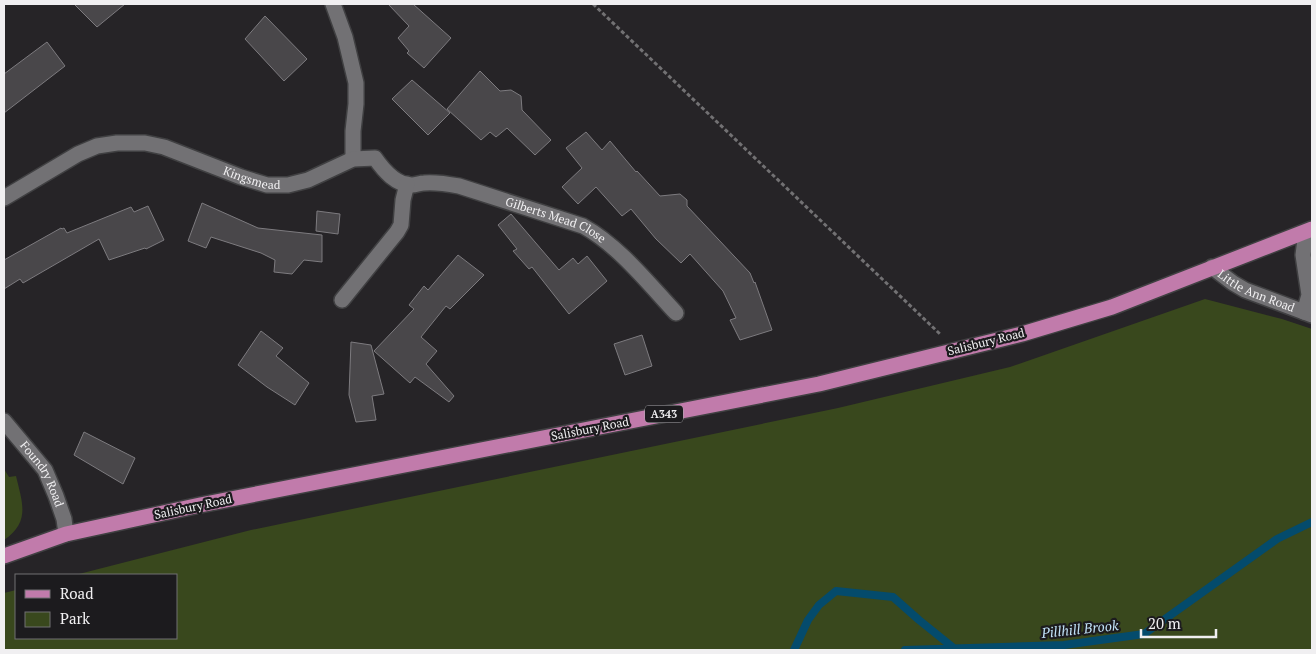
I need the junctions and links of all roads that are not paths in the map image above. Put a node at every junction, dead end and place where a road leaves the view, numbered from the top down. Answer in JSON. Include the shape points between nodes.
{"nodes":[{"id":1,"x":333,"y":4,"type":"edge"},
{"id":2,"x":353,"y":159,"type":"junction"},
{"id":3,"x":407,"y":184,"type":"junction"},
{"id":4,"x":4,"y":198,"type":"edge"},
{"id":5,"x":1309,"y":231,"type":"edge"},
{"id":6,"x":1212,"y":267,"type":"junction"},
{"id":7,"x":342,"y":300,"type":"dead end"},
{"id":8,"x":676,"y":313,"type":"dead end"},
{"id":9,"x":1308,"y":313,"type":"edge"},
{"id":10,"x":4,"y":421,"type":"edge"},
{"id":11,"x":66,"y":534,"type":"junction"},
{"id":12,"x":4,"y":556,"type":"edge"}],
"edges":[{"from":1,"to":2,"type":"street","via":[[356,83]]},
{"from":2,"to":3,"type":"street","via":[[375,158],[391,176]]},
{"from":2,"to":4,"type":"street","name":"Kingsmead","via":[[308,180],[288,186],[267,185],[164,147],[117,143],[97,146],[78,154]]},
{"from":3,"to":7,"type":"street","via":[[401,225]]},
{"from":3,"to":8,"type":"street","name":"Gilberts Mead Close","via":[[460,186],[596,232]]},
{"from":5,"to":6,"type":"main road","name":"Salisbury Road","number":"A343"},
{"from":5,"to":9,"type":"street","name":"Little Ann Road","via":[[1303,255],[1309,295]]},
{"from":6,"to":9,"type":"street","name":"Little Ann Road","via":[[1245,290]]},
{"from":6,"to":11,"type":"main road","name":"Salisbury Road","number":"A343","via":[[1112,307],[1022,334],[818,384]]},
{"from":10,"to":11,"type":"street","name":"Foundry Road","via":[[44,470],[64,519]]},
{"from":11,"to":12,"type":"main road","name":"Salisbury Road","number":"A343"}]}
